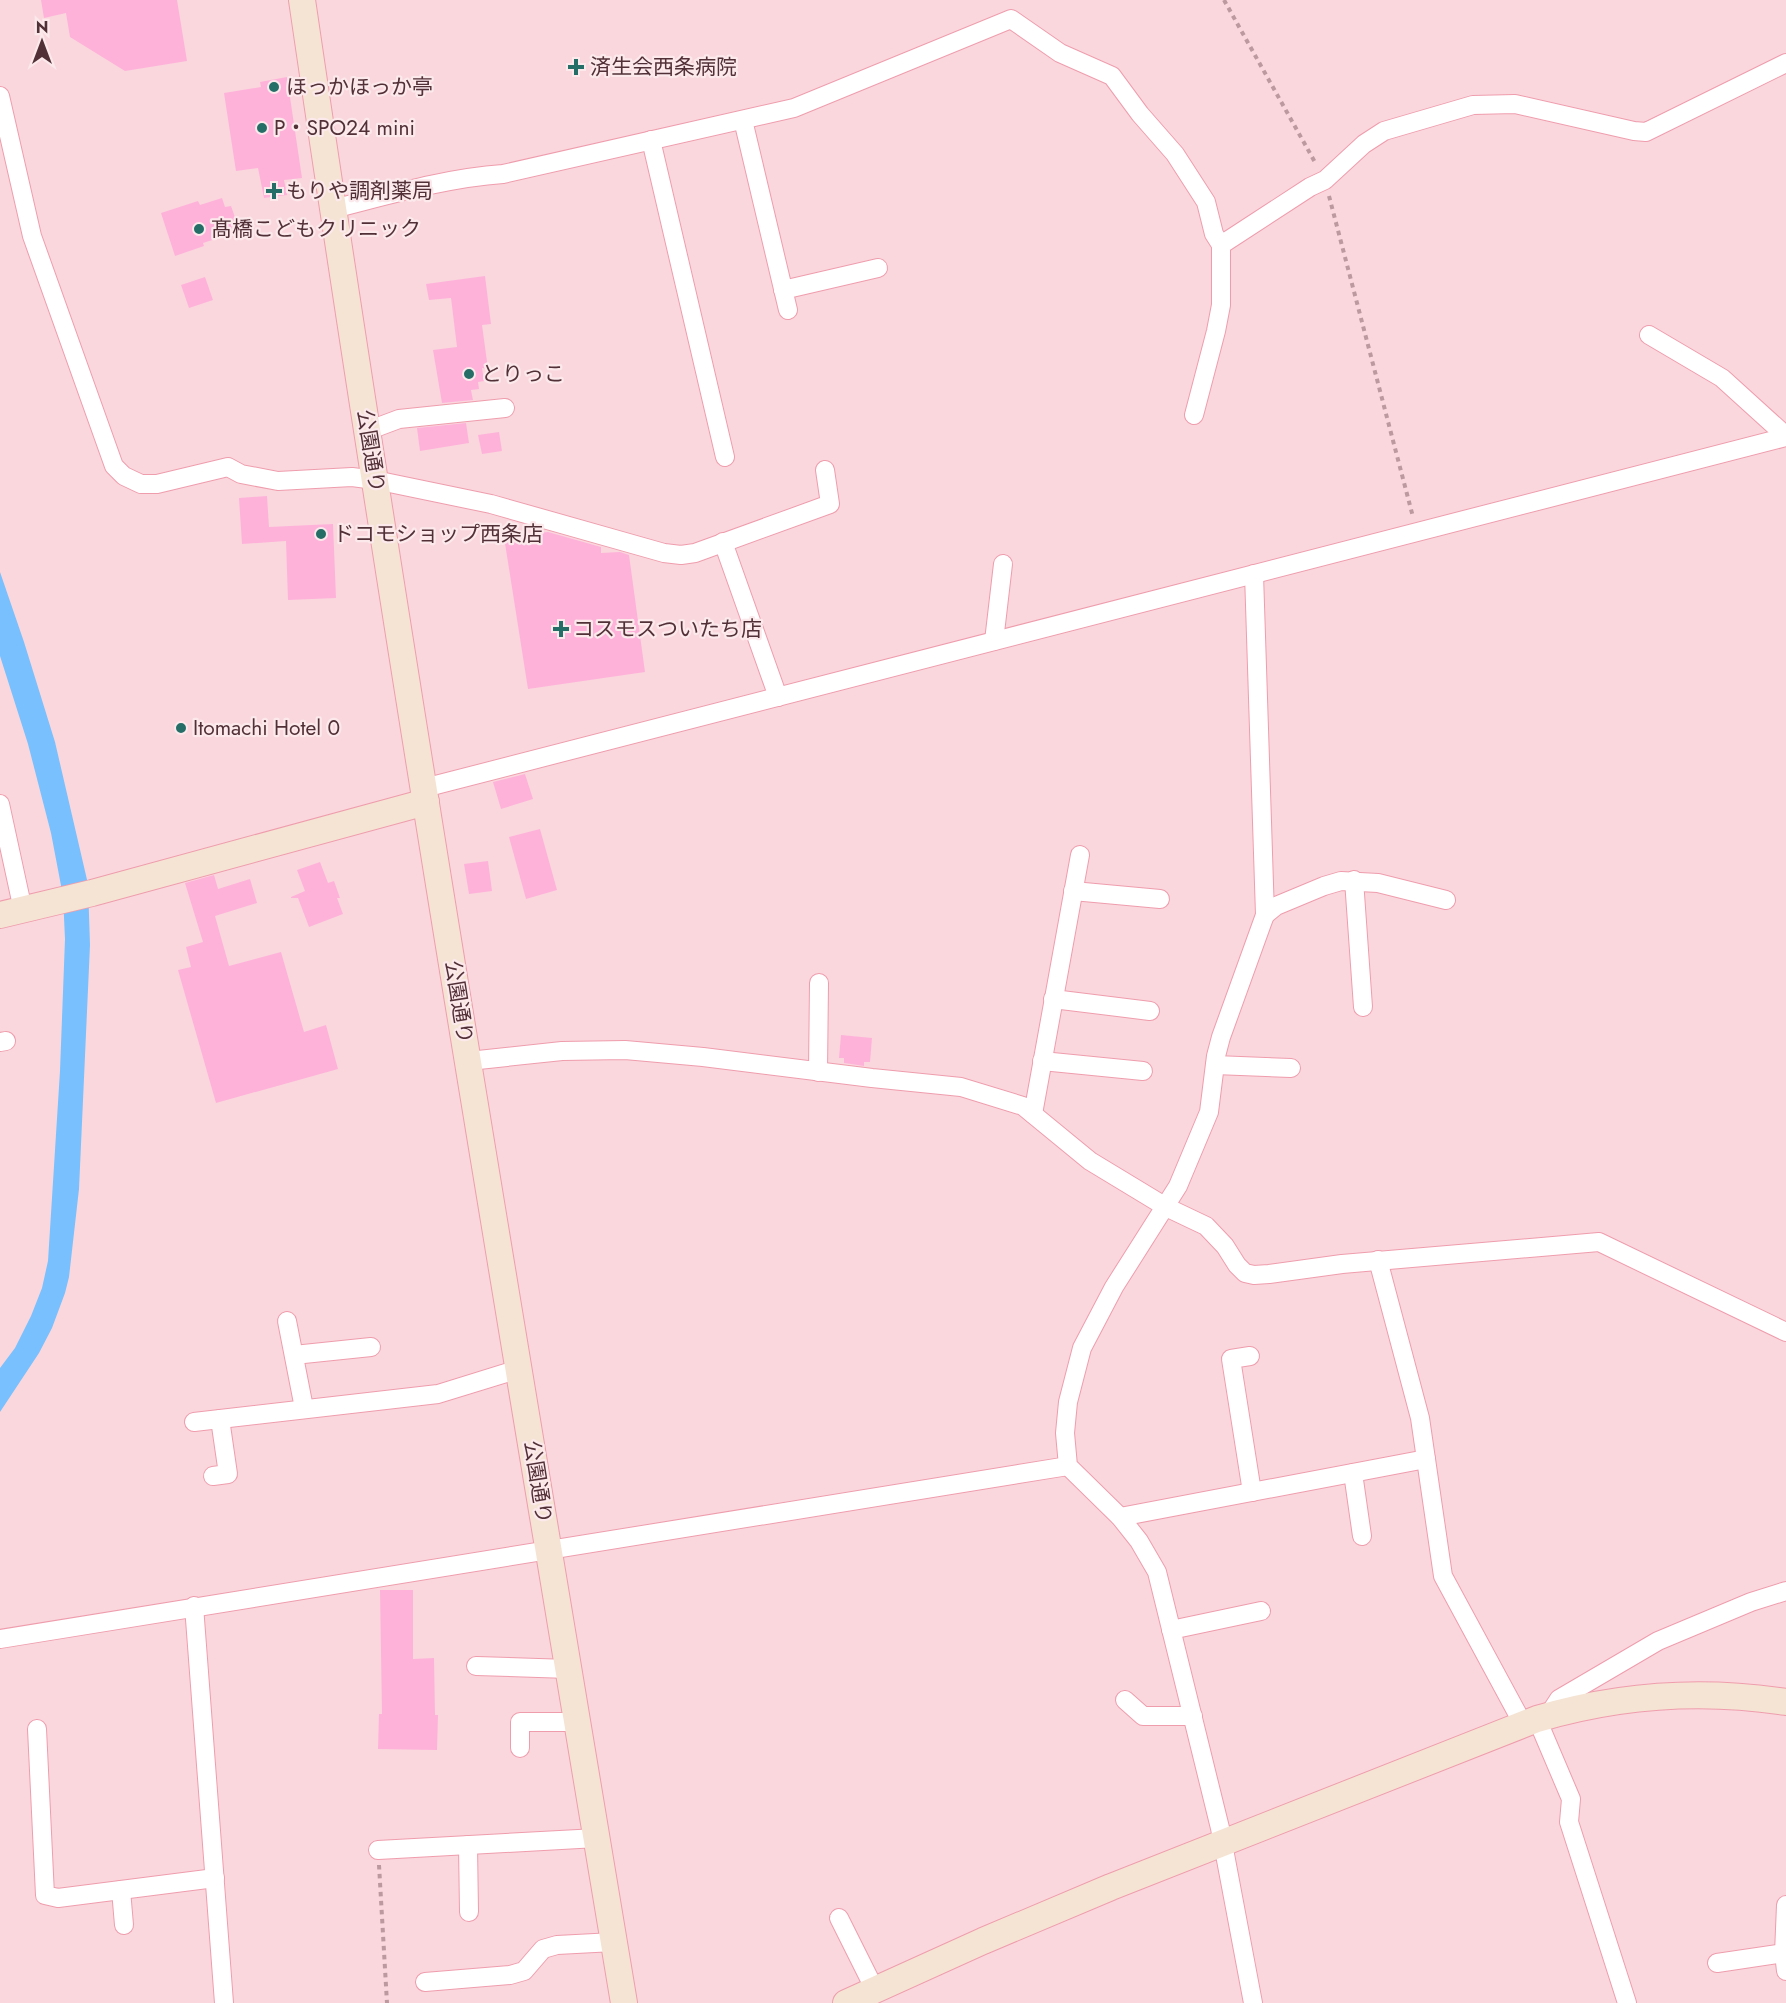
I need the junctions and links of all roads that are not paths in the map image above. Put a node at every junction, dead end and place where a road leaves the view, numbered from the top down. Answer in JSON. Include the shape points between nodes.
{"nodes":[{"id":1,"x":302,"y":0,"type":"edge"},
{"id":2,"x":1786,"y":63,"type":"edge"},
{"id":3,"x":0,"y":96,"type":"edge"},
{"id":4,"x":742,"y":120,"type":"junction"},
{"id":5,"x":651,"y":140,"type":"junction"},
{"id":6,"x":333,"y":209,"type":"junction"},
{"id":7,"x":1221,"y":245,"type":"junction"},
{"id":8,"x":878,"y":268,"type":"dead end"},
{"id":9,"x":783,"y":290,"type":"junction"},
{"id":10,"x":788,"y":310,"type":"dead end"},
{"id":11,"x":1649,"y":335,"type":"dead end"},
{"id":12,"x":505,"y":408,"type":"dead end"},
{"id":13,"x":1194,"y":415,"type":"dead end"},
{"id":14,"x":367,"y":431,"type":"junction"},
{"id":15,"x":1786,"y":436,"type":"edge"},
{"id":16,"x":725,"y":457,"type":"dead end"},
{"id":17,"x":825,"y":470,"type":"dead end"},
{"id":18,"x":375,"y":480,"type":"junction"},
{"id":19,"x":723,"y":542,"type":"junction"},
{"id":20,"x":1003,"y":564,"type":"dead end"},
{"id":21,"x":1254,"y":574,"type":"junction"},
{"id":22,"x":994,"y":641,"type":"junction"},
{"id":23,"x":778,"y":697,"type":"junction"},
{"id":24,"x":425,"y":795,"type":"junction"},
{"id":25,"x":0,"y":804,"type":"edge"},
{"id":26,"x":1080,"y":855,"type":"dead end"},
{"id":27,"x":1354,"y":880,"type":"junction"},
{"id":28,"x":1073,"y":891,"type":"junction"},
{"id":29,"x":1160,"y":899,"type":"dead end"},
{"id":30,"x":1446,"y":900,"type":"dead end"},
{"id":31,"x":12,"y":913,"type":"edge"},
{"id":32,"x":1265,"y":915,"type":"junction"},
{"id":33,"x":819,"y":983,"type":"dead end"},
{"id":34,"x":1053,"y":999,"type":"junction"},
{"id":35,"x":1363,"y":1006,"type":"dead end"},
{"id":36,"x":1150,"y":1011,"type":"dead end"},
{"id":37,"x":469,"y":1060,"type":"junction"},
{"id":38,"x":1042,"y":1061,"type":"junction"},
{"id":39,"x":1215,"y":1065,"type":"junction"},
{"id":40,"x":1291,"y":1068,"type":"dead end"},
{"id":41,"x":1143,"y":1071,"type":"dead end"},
{"id":42,"x":818,"y":1072,"type":"junction"},
{"id":43,"x":1033,"y":1114,"type":"junction"},
{"id":44,"x":1166,"y":1207,"type":"junction"},
{"id":45,"x":1378,"y":1260,"type":"junction"},
{"id":46,"x":287,"y":1321,"type":"dead end"},
{"id":47,"x":1786,"y":1332,"type":"edge"},
{"id":48,"x":371,"y":1347,"type":"dead end"},
{"id":49,"x":294,"y":1355,"type":"junction"},
{"id":50,"x":1250,"y":1356,"type":"dead end"},
{"id":51,"x":519,"y":1369,"type":"junction"},
{"id":52,"x":304,"y":1408,"type":"junction"},
{"id":53,"x":220,"y":1419,"type":"junction"},
{"id":54,"x":194,"y":1422,"type":"dead end"},
{"id":55,"x":1426,"y":1460,"type":"junction"},
{"id":56,"x":1068,"y":1466,"type":"junction"},
{"id":57,"x":1353,"y":1473,"type":"junction"},
{"id":58,"x":213,"y":1476,"type":"dead end"},
{"id":59,"x":1252,"y":1492,"type":"junction"},
{"id":60,"x":1120,"y":1517,"type":"junction"},
{"id":61,"x":1362,"y":1536,"type":"dead end"},
{"id":62,"x":549,"y":1549,"type":"junction"},
{"id":63,"x":1786,"y":1591,"type":"edge"},
{"id":64,"x":194,"y":1606,"type":"junction"},
{"id":65,"x":1261,"y":1611,"type":"dead end"},
{"id":66,"x":1172,"y":1630,"type":"junction"},
{"id":67,"x":0,"y":1639,"type":"edge"},
{"id":68,"x":476,"y":1666,"type":"dead end"},
{"id":69,"x":569,"y":1669,"type":"junction"},
{"id":70,"x":1125,"y":1700,"type":"dead end"},
{"id":71,"x":1786,"y":1702,"type":"edge"},
{"id":72,"x":1193,"y":1716,"type":"junction"},
{"id":73,"x":1536,"y":1720,"type":"junction"},
{"id":74,"x":578,"y":1722,"type":"junction"},
{"id":75,"x":37,"y":1729,"type":"dead end"},
{"id":76,"x":520,"y":1749,"type":"dead end"},
{"id":77,"x":597,"y":1838,"type":"junction"},
{"id":78,"x":1224,"y":1843,"type":"junction"},
{"id":79,"x":468,"y":1845,"type":"junction"},
{"id":80,"x":378,"y":1850,"type":"road end"},
{"id":81,"x":215,"y":1878,"type":"junction"},
{"id":82,"x":121,"y":1890,"type":"junction"},
{"id":83,"x":1786,"y":1905,"type":"edge"},
{"id":84,"x":469,"y":1912,"type":"dead end"},
{"id":85,"x":839,"y":1918,"type":"dead end"},
{"id":86,"x":124,"y":1925,"type":"dead end"},
{"id":87,"x":614,"y":1942,"type":"junction"},
{"id":88,"x":1785,"y":1962,"type":"edge"},
{"id":89,"x":1717,"y":1963,"type":"dead end"},
{"id":90,"x":425,"y":1982,"type":"dead end"},
{"id":91,"x":875,"y":1990,"type":"junction"},
{"id":92,"x":224,"y":2003,"type":"edge"},
{"id":93,"x":624,"y":2003,"type":"edge"},
{"id":94,"x":846,"y":2003,"type":"edge"},
{"id":95,"x":1253,"y":2003,"type":"edge"},
{"id":96,"x":1627,"y":2003,"type":"edge"}],
"edges":[{"from":1,"to":6,"type":"street","name":"公園通り"},
{"from":2,"to":7,"type":"street","via":[[1646,132],[1515,104],[1473,105],[1384,131],[1325,180]]},
{"from":3,"to":18,"type":"street","via":[[32,236],[114,466],[141,484],[157,484],[228,467],[242,474],[278,480]]},
{"from":4,"to":5,"type":"street"},
{"from":4,"to":7,"type":"street","via":[[794,108],[1011,19],[1060,53],[1112,76],[1191,176],[1206,202]]},
{"from":4,"to":9,"type":"street"},
{"from":5,"to":6,"type":"street","via":[[503,174],[428,185]]},
{"from":5,"to":16,"type":"street"},
{"from":6,"to":14,"type":"street","name":"公園通り"},
{"from":7,"to":13,"type":"street","via":[[1221,304]]},
{"from":8,"to":9,"type":"street"},
{"from":9,"to":10,"type":"street"},
{"from":11,"to":15,"type":"street","via":[[1722,378]]},
{"from":12,"to":14,"type":"street","via":[[399,419]]},
{"from":14,"to":18,"type":"street","name":"公園通り"},
{"from":15,"to":21,"type":"street"},
{"from":17,"to":19,"type":"street","via":[[830,504]]},
{"from":18,"to":19,"type":"street","via":[[491,504],[664,553],[695,553]]},
{"from":18,"to":24,"type":"street","name":"公園通り"},
{"from":19,"to":23,"type":"street"},
{"from":20,"to":22,"type":"street"},
{"from":21,"to":22,"type":"street"},
{"from":21,"to":32,"type":"street"},
{"from":22,"to":23,"type":"street"},
{"from":23,"to":24,"type":"street"},
{"from":24,"to":31,"type":"street"},
{"from":24,"to":37,"type":"street","name":"公園通り"},
{"from":25,"to":31,"type":"street"},
{"from":26,"to":28,"type":"street"},
{"from":27,"to":30,"type":"street"},
{"from":27,"to":32,"type":"street","via":[[1324,885],[1276,906]]},
{"from":27,"to":35,"type":"street"},
{"from":28,"to":29,"type":"street"},
{"from":28,"to":34,"type":"street"},
{"from":32,"to":39,"type":"street"},
{"from":33,"to":42,"type":"street"},
{"from":34,"to":36,"type":"street"},
{"from":34,"to":38,"type":"street"},
{"from":37,"to":42,"type":"street","via":[[562,1051],[625,1050]]},
{"from":37,"to":51,"type":"street","name":"公園通り"},
{"from":38,"to":41,"type":"street"},
{"from":38,"to":43,"type":"street"},
{"from":39,"to":40,"type":"street"},
{"from":39,"to":44,"type":"street","via":[[1209,1112]]},
{"from":42,"to":43,"type":"street","via":[[961,1087],[1023,1106]]},
{"from":43,"to":44,"type":"street","via":[[1090,1161]]},
{"from":44,"to":45,"type":"street","via":[[1206,1226],[1245,1273]]},
{"from":44,"to":56,"type":"street","via":[[1114,1287],[1082,1348],[1068,1402]]},
{"from":45,"to":47,"type":"street","via":[[1599,1242]]},
{"from":45,"to":55,"type":"street","via":[[1420,1418]]},
{"from":46,"to":49,"type":"street"},
{"from":48,"to":49,"type":"street"},
{"from":49,"to":52,"type":"street"},
{"from":50,"to":59,"type":"street","via":[[1231,1359]]},
{"from":51,"to":52,"type":"street","via":[[438,1394]]},
{"from":51,"to":62,"type":"street","name":"公園通り"},
{"from":52,"to":53,"type":"street"},
{"from":53,"to":54,"type":"street"},
{"from":53,"to":58,"type":"street","via":[[228,1474]]},
{"from":55,"to":57,"type":"street"},
{"from":55,"to":73,"type":"street","via":[[1443,1576]]},
{"from":56,"to":60,"type":"street"},
{"from":56,"to":62,"type":"street"},
{"from":57,"to":59,"type":"street"},
{"from":57,"to":61,"type":"street"},
{"from":59,"to":60,"type":"street"},
{"from":60,"to":66,"type":"street","via":[[1157,1572]]},
{"from":62,"to":64,"type":"street"},
{"from":62,"to":69,"type":"street","name":"公園通り"},
{"from":63,"to":73,"type":"street","via":[[1658,1641],[1559,1699]]},
{"from":64,"to":67,"type":"street"},
{"from":64,"to":81,"type":"street"},
{"from":65,"to":66,"type":"street"},
{"from":66,"to":72,"type":"street"},
{"from":68,"to":69,"type":"street"},
{"from":69,"to":74,"type":"street","name":"公園通り"},
{"from":70,"to":72,"type":"street","via":[[1143,1716]]},
{"from":71,"to":73,"type":"street","via":[[1682,1695],[1601,1703]]},
{"from":72,"to":78,"type":"street"},
{"from":73,"to":78,"type":"street"},
{"from":73,"to":96,"type":"street","via":[[1571,1799],[1569,1822]]},
{"from":74,"to":76,"type":"street","via":[[520,1722]]},
{"from":74,"to":77,"type":"street","name":"公園通り"},
{"from":75,"to":82,"type":"street","via":[[45,1895],[58,1898]]},
{"from":77,"to":79,"type":"street"},
{"from":77,"to":87,"type":"street","name":"公園通り"},
{"from":78,"to":91,"type":"street","via":[[1111,1887]]},
{"from":78,"to":95,"type":"street"},
{"from":79,"to":80,"type":"street"},
{"from":79,"to":84,"type":"street"},
{"from":81,"to":82,"type":"street"},
{"from":81,"to":92,"type":"street"},
{"from":82,"to":86,"type":"street"},
{"from":83,"to":88,"type":"street"},
{"from":85,"to":91,"type":"street"},
{"from":87,"to":90,"type":"street","via":[[543,1949],[524,1971],[510,1975]]},
{"from":87,"to":93,"type":"street","name":"公園通り"},
{"from":88,"to":89,"type":"street"},
{"from":91,"to":94,"type":"street"}]}
